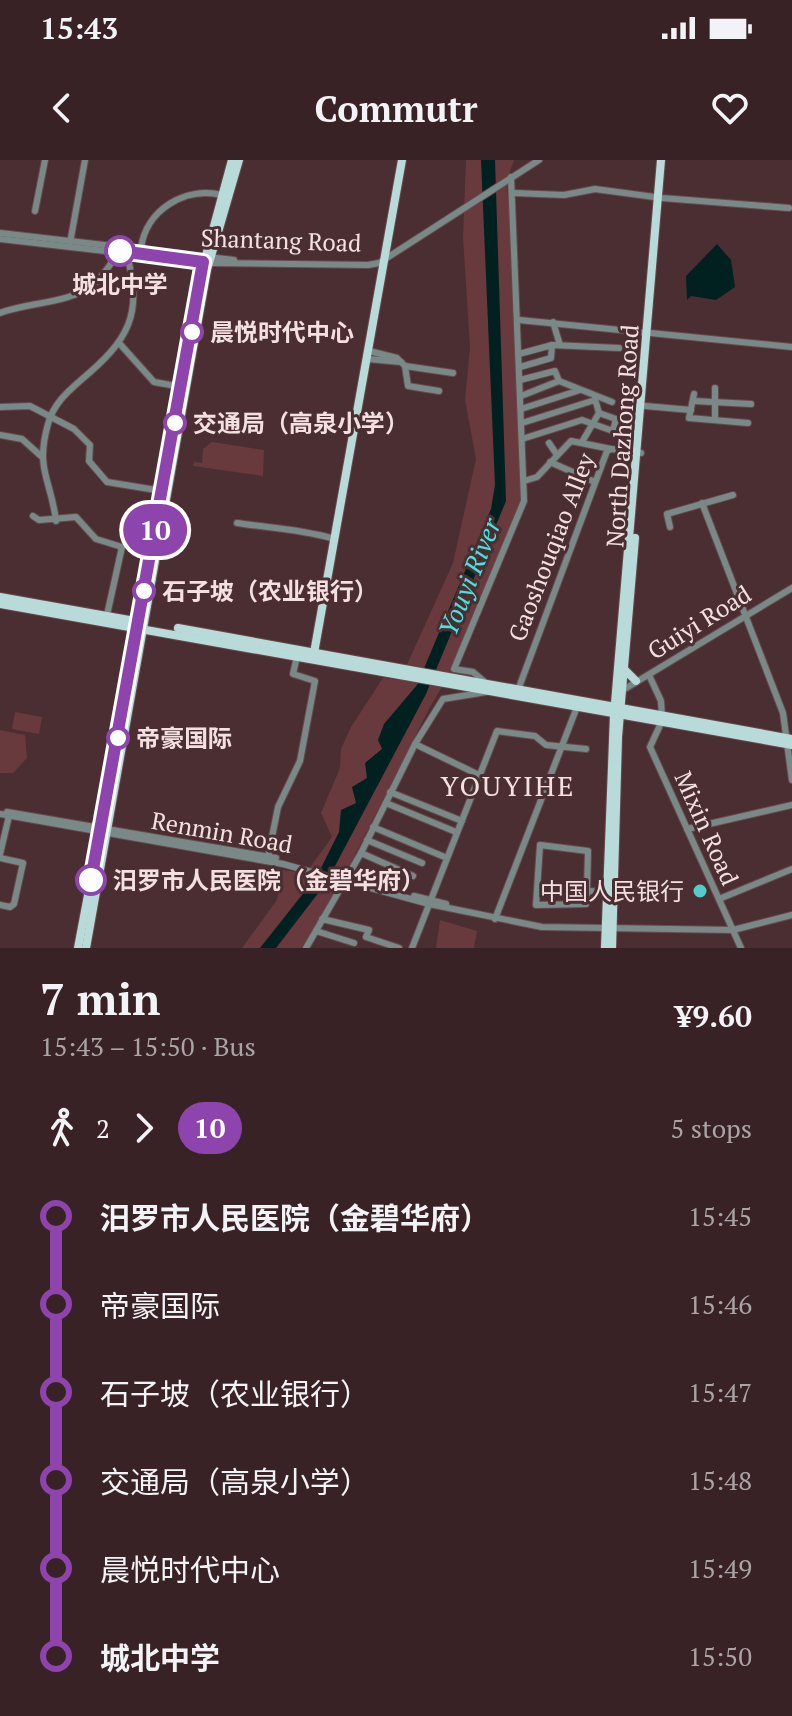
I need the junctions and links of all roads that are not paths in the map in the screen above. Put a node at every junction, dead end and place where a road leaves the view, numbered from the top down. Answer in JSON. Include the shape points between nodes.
{"nodes":[{"id":1,"x":45,"y":160,"type":"edge"},
{"id":2,"x":85,"y":160,"type":"edge"},
{"id":3,"x":232,"y":160,"type":"edge"},
{"id":4,"x":239,"y":160,"type":"edge"},
{"id":5,"x":400,"y":160,"type":"edge"},
{"id":6,"x":531,"y":160,"type":"edge"},
{"id":7,"x":539,"y":160,"type":"edge"},
{"id":8,"x":663,"y":160,"type":"edge"},
{"id":9,"x":511,"y":177,"type":"junction"},
{"id":10,"x":502,"y":180,"type":"junction"},
{"id":11,"x":514,"y":193,"type":"junction"},
{"id":12,"x":222,"y":195,"type":"junction"},
{"id":13,"x":660,"y":198,"type":"junction"},
{"id":14,"x":789,"y":208,"type":"dead end"},
{"id":15,"x":35,"y":211,"type":"dead end"},
{"id":16,"x":0,"y":236,"type":"edge"},
{"id":17,"x":70,"y":243,"type":"junction"},
{"id":18,"x":141,"y":248,"type":"junction"},
{"id":19,"x":123,"y":252,"type":"junction"},
{"id":20,"x":382,"y":259,"type":"junction"},
{"id":21,"x":207,"y":260,"type":"junction"},
{"id":22,"x":0,"y":313,"type":"edge"},
{"id":23,"x":519,"y":320,"type":"junction"},
{"id":24,"x":553,"y":322,"type":"junction"},
{"id":25,"x":648,"y":332,"type":"junction"},
{"id":26,"x":120,"y":344,"type":"junction"},
{"id":27,"x":556,"y":345,"type":"junction"},
{"id":28,"x":792,"y":347,"type":"edge"},
{"id":29,"x":619,"y":348,"type":"dead end"},
{"id":30,"x":519,"y":354,"type":"junction"},
{"id":31,"x":368,"y":355,"type":"junction"},
{"id":32,"x":551,"y":358,"type":"junction"},
{"id":33,"x":403,"y":364,"type":"junction"},
{"id":34,"x":520,"y":367,"type":"junction"},
{"id":35,"x":555,"y":371,"type":"junction"},
{"id":36,"x":453,"y":373,"type":"dead end"},
{"id":37,"x":520,"y":380,"type":"junction"},
{"id":38,"x":559,"y":381,"type":"junction"},
{"id":39,"x":182,"y":387,"type":"junction"},
{"id":40,"x":715,"y":388,"type":"dead end"},
{"id":41,"x":580,"y":390,"type":"junction"},
{"id":42,"x":439,"y":391,"type":"dead end"},
{"id":43,"x":521,"y":396,"type":"junction"},
{"id":44,"x":594,"y":398,"type":"junction"},
{"id":45,"x":612,"y":402,"type":"dead end"},
{"id":46,"x":715,"y":402,"type":"junction"},
{"id":47,"x":751,"y":404,"type":"dead end"},
{"id":48,"x":645,"y":406,"type":"junction"},
{"id":49,"x":0,"y":407,"type":"edge"},
{"id":50,"x":521,"y":409,"type":"junction"},
{"id":51,"x":691,"y":410,"type":"junction"},
{"id":52,"x":599,"y":413,"type":"junction"},
{"id":53,"x":50,"y":419,"type":"junction"},
{"id":54,"x":715,"y":420,"type":"junction"},
{"id":55,"x":522,"y":423,"type":"junction"},
{"id":56,"x":748,"y":423,"type":"dead end"},
{"id":57,"x":594,"y":424,"type":"junction"},
{"id":58,"x":0,"y":435,"type":"edge"},
{"id":59,"x":522,"y":439,"type":"junction"},
{"id":60,"x":582,"y":442,"type":"junction"},
{"id":61,"x":549,"y":443,"type":"dead end"},
{"id":62,"x":611,"y":449,"type":"junction"},
{"id":63,"x":639,"y":453,"type":"junction"},
{"id":64,"x":557,"y":455,"type":"junction"},
{"id":65,"x":42,"y":457,"type":"junction"},
{"id":66,"x":550,"y":462,"type":"junction"},
{"id":67,"x":524,"y":481,"type":"junction"},
{"id":68,"x":595,"y":482,"type":"junction"},
{"id":69,"x":162,"y":491,"type":"junction"},
{"id":70,"x":733,"y":495,"type":"dead end"},
{"id":71,"x":702,"y":503,"type":"junction"},
{"id":72,"x":33,"y":516,"type":"dead end"},
{"id":73,"x":56,"y":521,"type":"junction"},
{"id":74,"x":237,"y":523,"type":"dead end"},
{"id":75,"x":670,"y":527,"type":"dead end"},
{"id":76,"x":331,"y":538,"type":"junction"},
{"id":77,"x":792,"y":587,"type":"edge"},
{"id":78,"x":0,"y":597,"type":"edge"},
{"id":79,"x":0,"y":604,"type":"edge"},
{"id":80,"x":107,"y":615,"type":"junction"},
{"id":81,"x":745,"y":616,"type":"junction"},
{"id":82,"x":141,"y":625,"type":"junction"},
{"id":83,"x":311,"y":652,"type":"junction"},
{"id":84,"x":297,"y":655,"type":"junction"},
{"id":85,"x":400,"y":670,"type":"junction"},
{"id":86,"x":625,"y":670,"type":"junction"},
{"id":87,"x":650,"y":675,"type":"junction"},
{"id":88,"x":636,"y":681,"type":"junction"},
{"id":89,"x":486,"y":688,"type":"junction"},
{"id":90,"x":621,"y":688,"type":"junction"},
{"id":91,"x":518,"y":690,"type":"junction"},
{"id":92,"x":577,"y":707,"type":"junction"},
{"id":93,"x":595,"y":707,"type":"junction"},
{"id":94,"x":617,"y":712,"type":"junction"},
{"id":95,"x":661,"y":720,"type":"junction"},
{"id":96,"x":649,"y":722,"type":"junction"},
{"id":97,"x":615,"y":737,"type":"junction"},
{"id":98,"x":790,"y":742,"type":"edge"},
{"id":99,"x":415,"y":744,"type":"junction"},
{"id":100,"x":562,"y":748,"type":"junction"},
{"id":101,"x":586,"y":749,"type":"dead end"},
{"id":102,"x":479,"y":775,"type":"junction"},
{"id":103,"x":792,"y":780,"type":"edge"},
{"id":104,"x":390,"y":792,"type":"junction"},
{"id":105,"x":386,"y":803,"type":"junction"},
{"id":106,"x":792,"y":805,"type":"edge"},
{"id":107,"x":0,"y":812,"type":"edge"},
{"id":108,"x":9,"y":816,"type":"junction"},
{"id":109,"x":462,"y":821,"type":"junction"},
{"id":110,"x":373,"y":827,"type":"junction"},
{"id":111,"x":689,"y":828,"type":"junction"},
{"id":112,"x":104,"y":831,"type":"junction"},
{"id":113,"x":456,"y":832,"type":"junction"},
{"id":114,"x":367,"y":840,"type":"junction"},
{"id":115,"x":361,"y":853,"type":"junction"},
{"id":116,"x":0,"y":856,"type":"edge"},
{"id":117,"x":268,"y":857,"type":"junction"},
{"id":118,"x":447,"y":858,"type":"junction"},
{"id":119,"x":422,"y":863,"type":"dead end"},
{"id":120,"x":313,"y":869,"type":"junction"},
{"id":121,"x":792,"y":869,"type":"edge"},
{"id":122,"x":413,"y":876,"type":"dead end"},
{"id":123,"x":342,"y":878,"type":"junction"},
{"id":124,"x":587,"y":891,"type":"junction"},
{"id":125,"x":606,"y":892,"type":"junction"},
{"id":126,"x":720,"y":898,"type":"junction"},
{"id":127,"x":430,"y":902,"type":"junction"},
{"id":128,"x":0,"y":905,"type":"edge"},
{"id":129,"x":792,"y":913,"type":"edge"},
{"id":130,"x":496,"y":917,"type":"junction"},
{"id":131,"x":322,"y":919,"type":"junction"},
{"id":132,"x":609,"y":927,"type":"junction"},
{"id":133,"x":733,"y":927,"type":"junction"},
{"id":134,"x":316,"y":931,"type":"junction"},
{"id":135,"x":354,"y":943,"type":"dead end"},
{"id":136,"x":306,"y":947,"type":"edge"},
{"id":137,"x":78,"y":948,"type":"edge"},
{"id":138,"x":86,"y":948,"type":"edge"},
{"id":139,"x":315,"y":948,"type":"edge"},
{"id":140,"x":399,"y":948,"type":"edge"},
{"id":141,"x":412,"y":948,"type":"edge"},
{"id":142,"x":605,"y":948,"type":"edge"},
{"id":143,"x":612,"y":948,"type":"edge"},
{"id":144,"x":743,"y":948,"type":"edge"}],
"edges":[{"from":1,"to":15,"type":"street"},
{"from":2,"to":17,"type":"street"},
{"from":3,"to":12,"type":"main road"},
{"from":4,"to":21,"type":"main road"},
{"from":5,"to":20,"type":"main road"},
{"from":6,"to":10,"type":"street","name":"Shantang Road"},
{"from":7,"to":9,"type":"street","name":"Shantang Road"},
{"from":8,"to":13,"type":"main road","name":"North Dazhong Road"},
{"from":9,"to":10,"type":"street","name":"Shantang Road"},
{"from":9,"to":11,"type":"street"},
{"from":10,"to":20,"type":"street","name":"Shantang Road"},
{"from":11,"to":13,"type":"street","via":[[564,195],[595,189]]},
{"from":11,"to":23,"type":"street"},
{"from":12,"to":18,"type":"street","via":[[195,192],[162,209],[144,228]]},
{"from":12,"to":21,"type":"main road"},
{"from":13,"to":14,"type":"street"},
{"from":13,"to":25,"type":"main road","name":"North Dazhong Road"},
{"from":16,"to":17,"type":"street","name":"Shantang Road"},
{"from":17,"to":18,"type":"street","name":"Shantang Road"},
{"from":17,"to":19,"type":"street","name":"Shantang Road"},
{"from":18,"to":21,"type":"street","name":"Shantang Road"},
{"from":19,"to":21,"type":"street","name":"Shantang Road"},
{"from":19,"to":22,"type":"street","via":[[96,282],[63,299]]},
{"from":19,"to":26,"type":"street","via":[[136,301]]},
{"from":20,"to":21,"type":"street","name":"Shantang Road","via":[[357,265]]},
{"from":20,"to":31,"type":"main road"},
{"from":20,"to":76,"type":"main road"},
{"from":21,"to":39,"type":"main road"},
{"from":21,"to":82,"type":"main road"},
{"from":23,"to":24,"type":"street"},
{"from":23,"to":30,"type":"street"},
{"from":24,"to":25,"type":"street"},
{"from":24,"to":27,"type":"street"},
{"from":25,"to":28,"type":"street"},
{"from":25,"to":48,"type":"main road","name":"North Dazhong Road"},
{"from":25,"to":63,"type":"main road","name":"North Dazhong Road"},
{"from":26,"to":39,"type":"street","via":[[154,382]]},
{"from":26,"to":53,"type":"street","via":[[59,400]]},
{"from":27,"to":29,"type":"street"},
{"from":27,"to":30,"type":"street"},
{"from":27,"to":32,"type":"street"},
{"from":30,"to":34,"type":"street"},
{"from":31,"to":33,"type":"street"},
{"from":31,"to":83,"type":"main road"},
{"from":32,"to":34,"type":"street"},
{"from":32,"to":35,"type":"street"},
{"from":33,"to":36,"type":"street"},
{"from":33,"to":42,"type":"street","via":[[408,386]]},
{"from":34,"to":37,"type":"street"},
{"from":35,"to":37,"type":"street"},
{"from":35,"to":38,"type":"street"},
{"from":37,"to":43,"type":"street"},
{"from":38,"to":41,"type":"street"},
{"from":38,"to":43,"type":"street"},
{"from":39,"to":69,"type":"main road"},
{"from":40,"to":46,"type":"street"},
{"from":41,"to":44,"type":"street"},
{"from":41,"to":50,"type":"street"},
{"from":43,"to":50,"type":"street"},
{"from":44,"to":45,"type":"street"},
{"from":44,"to":52,"type":"street"},
{"from":44,"to":55,"type":"street"},
{"from":46,"to":47,"type":"street"},
{"from":46,"to":51,"type":"street","via":[[694,398]]},
{"from":46,"to":54,"type":"street"},
{"from":48,"to":51,"type":"street"},
{"from":48,"to":63,"type":"main road","name":"North Dazhong Road"},
{"from":49,"to":53,"type":"street","via":[[23,404]]},
{"from":50,"to":55,"type":"street"},
{"from":51,"to":54,"type":"street","via":[[689,418]]},
{"from":52,"to":57,"type":"street"},
{"from":52,"to":57,"type":"street","via":[[616,419],[613,431]]},
{"from":53,"to":65,"type":"street"},
{"from":53,"to":69,"type":"street","via":[[86,439],[89,461],[107,482]]},
{"from":54,"to":56,"type":"street"},
{"from":55,"to":59,"type":"street"},
{"from":57,"to":59,"type":"street","via":[[582,420]]},
{"from":57,"to":60,"type":"street"},
{"from":58,"to":65,"type":"street","via":[[22,439]]},
{"from":59,"to":67,"type":"street"},
{"from":60,"to":62,"type":"street"},
{"from":60,"to":64,"type":"street","via":[[571,441]]},
{"from":61,"to":64,"type":"street"},
{"from":62,"to":63,"type":"street","name":"Gaoshouqiao Alley"},
{"from":62,"to":68,"type":"street","name":"Gaoshouqiao Alley"},
{"from":63,"to":86,"type":"main road","name":"North Dazhong Road"},
{"from":63,"to":90,"type":"main road","name":"North Dazhong Road"},
{"from":64,"to":66,"type":"street"},
{"from":65,"to":73,"type":"street"},
{"from":66,"to":67,"type":"street","via":[[537,477]]},
{"from":66,"to":68,"type":"street"},
{"from":67,"to":89,"type":"street","via":[[515,527],[454,669],[473,672]]},
{"from":68,"to":91,"type":"street","name":"Gaoshouqiao Alley"},
{"from":69,"to":82,"type":"main road"},
{"from":70,"to":71,"type":"street"},
{"from":71,"to":75,"type":"street","via":[[667,514]]},
{"from":71,"to":81,"type":"street"},
{"from":72,"to":73,"type":"street"},
{"from":73,"to":80,"type":"street","via":[[76,517],[96,539],[122,547]]},
{"from":74,"to":76,"type":"street","via":[[296,528]]},
{"from":76,"to":83,"type":"main road"},
{"from":77,"to":81,"type":"street","name":"Guiyi Road"},
{"from":78,"to":80,"type":"main road"},
{"from":79,"to":82,"type":"main road"},
{"from":80,"to":82,"type":"main road"},
{"from":81,"to":87,"type":"street","name":"Guiyi Road"},
{"from":81,"to":98,"type":"street","via":[[774,685]]},
{"from":82,"to":83,"type":"main road"},
{"from":82,"to":84,"type":"main road"},
{"from":82,"to":112,"type":"main road"},
{"from":83,"to":85,"type":"main road"},
{"from":84,"to":85,"type":"main road"},
{"from":84,"to":117,"type":"street","via":[[293,674],[315,681],[300,761],[278,807]]},
{"from":85,"to":89,"type":"main road"},
{"from":86,"to":88,"type":"main road"},
{"from":86,"to":90,"type":"main road","name":"North Dazhong Road"},
{"from":87,"to":88,"type":"street","name":"Guiyi Road"},
{"from":87,"to":90,"type":"street"},
{"from":87,"to":95,"type":"street","via":[[661,701]]},
{"from":88,"to":90,"type":"street","name":"Guiyi Road"},
{"from":89,"to":91,"type":"main road"},
{"from":89,"to":92,"type":"main road"},
{"from":89,"to":99,"type":"street","via":[[443,699]]},
{"from":90,"to":93,"type":"main road"},
{"from":90,"to":94,"type":"main road","name":"North Dazhong Road"},
{"from":91,"to":93,"type":"main road"},
{"from":92,"to":93,"type":"main road"},
{"from":92,"to":100,"type":"street"},
{"from":93,"to":94,"type":"main road"},
{"from":93,"to":97,"type":"main road"},
{"from":94,"to":95,"type":"main road"},
{"from":94,"to":96,"type":"main road"},
{"from":94,"to":97,"type":"main road","name":"North Dazhong Road"},
{"from":95,"to":96,"type":"main road"},
{"from":95,"to":98,"type":"main road"},
{"from":95,"to":111,"type":"street","name":"Mixin Road","via":[[650,747]]},
{"from":96,"to":97,"type":"main road","via":[[629,725]]},
{"from":97,"to":125,"type":"main road"},
{"from":97,"to":132,"type":"main road"},
{"from":98,"to":103,"type":"street"},
{"from":99,"to":102,"type":"street"},
{"from":99,"to":104,"type":"street"},
{"from":100,"to":101,"type":"street"},
{"from":100,"to":102,"type":"street","via":[[535,736],[497,731]]},
{"from":100,"to":130,"type":"street"},
{"from":102,"to":109,"type":"street"},
{"from":104,"to":105,"type":"street"},
{"from":104,"to":109,"type":"street"},
{"from":105,"to":110,"type":"street"},
{"from":105,"to":113,"type":"street"},
{"from":106,"to":111,"type":"street"},
{"from":107,"to":108,"type":"street"},
{"from":107,"to":112,"type":"street"},
{"from":108,"to":112,"type":"street"},
{"from":108,"to":116,"type":"street"},
{"from":109,"to":113,"type":"street"},
{"from":110,"to":114,"type":"street"},
{"from":110,"to":118,"type":"street"},
{"from":111,"to":126,"type":"street","name":"Mixin Road"},
{"from":112,"to":117,"type":"street","name":"Renmin Road"},
{"from":112,"to":120,"type":"street","name":"Renmin Road"},
{"from":112,"to":137,"type":"main road"},
{"from":112,"to":138,"type":"main road"},
{"from":113,"to":118,"type":"street"},
{"from":114,"to":115,"type":"street"},
{"from":114,"to":119,"type":"street"},
{"from":115,"to":122,"type":"street"},
{"from":115,"to":123,"type":"street"},
{"from":116,"to":128,"type":"street","via":[[23,863],[14,904]]},
{"from":117,"to":120,"type":"street","name":"Renmin Road"},
{"from":118,"to":127,"type":"street"},
{"from":120,"to":123,"type":"street","name":"Renmin Road"},
{"from":121,"to":126,"type":"street"},
{"from":123,"to":127,"type":"street","name":"Renmin Road"},
{"from":123,"to":131,"type":"street"},
{"from":124,"to":124,"type":"street","via":[[588,851],[540,845],[536,905],[586,904]]},
{"from":124,"to":125,"type":"street"},
{"from":125,"to":132,"type":"main road"},
{"from":126,"to":133,"type":"street","name":"Mixin Road"},
{"from":127,"to":130,"type":"street","name":"Renmin Road"},
{"from":127,"to":141,"type":"street"},
{"from":129,"to":133,"type":"street","name":"Renmin Road"},
{"from":130,"to":132,"type":"street","name":"Renmin Road","via":[[542,927]]},
{"from":131,"to":134,"type":"street"},
{"from":131,"to":140,"type":"street","via":[[369,930],[366,937]]},
{"from":132,"to":133,"type":"street","name":"Renmin Road"},
{"from":132,"to":142,"type":"main road"},
{"from":132,"to":143,"type":"main road"},
{"from":133,"to":144,"type":"street","name":"Mixin Road"},
{"from":134,"to":135,"type":"street"},
{"from":134,"to":136,"type":"street"},
{"from":136,"to":139,"type":"street"}]}
